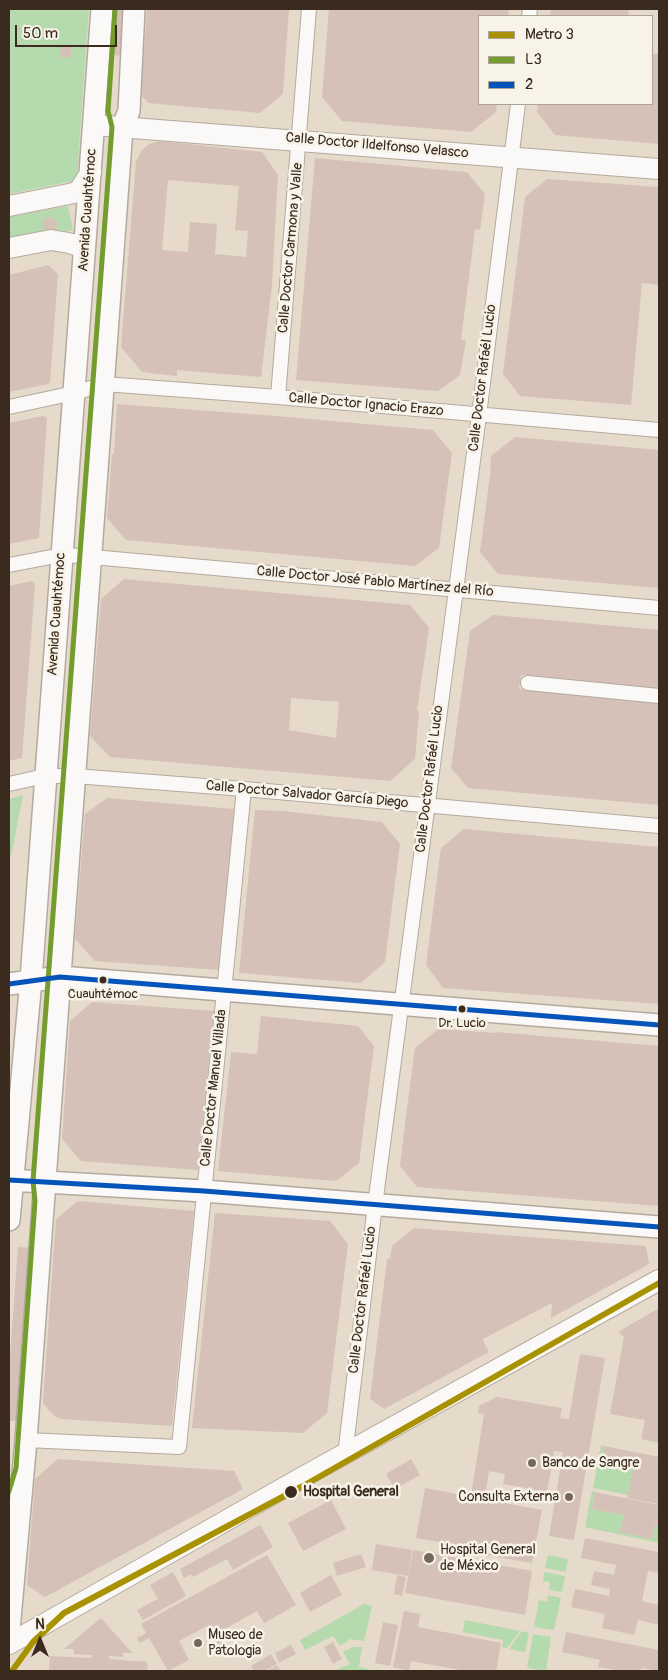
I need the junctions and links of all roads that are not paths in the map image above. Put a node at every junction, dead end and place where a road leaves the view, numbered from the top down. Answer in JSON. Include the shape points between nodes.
{"nodes":[{"id":1,"x":102,"y":9,"type":"edge"},
{"id":2,"x":134,"y":9,"type":"edge"},
{"id":3,"x":308,"y":9,"type":"edge"},
{"id":4,"x":518,"y":105,"type":"edge"},
{"id":5,"x":94,"y":125,"type":"junction"},
{"id":6,"x":122,"y":128,"type":"junction"},
{"id":7,"x":299,"y":140,"type":"junction"},
{"id":8,"x":511,"y":157,"type":"junction"},
{"id":9,"x":659,"y":169,"type":"edge"},
{"id":10,"x":91,"y":172,"type":"junction"},
{"id":11,"x":9,"y":206,"type":"edge"},
{"id":12,"x":9,"y":248,"type":"edge"},
{"id":13,"x":85,"y":248,"type":"junction"},
{"id":14,"x":104,"y":384,"type":"junction"},
{"id":15,"x":74,"y":393,"type":"junction"},
{"id":16,"x":278,"y":397,"type":"junction"},
{"id":17,"x":9,"y":407,"type":"edge"},
{"id":18,"x":479,"y":415,"type":"junction"},
{"id":19,"x":659,"y":430,"type":"edge"},
{"id":20,"x":61,"y":555,"type":"junction"},
{"id":21,"x":90,"y":556,"type":"junction"},
{"id":22,"x":9,"y":565,"type":"edge"},
{"id":23,"x":455,"y":590,"type":"junction"},
{"id":24,"x":659,"y":608,"type":"edge"},
{"id":25,"x":528,"y":683,"type":"dead end"},
{"id":26,"x":659,"y":696,"type":"edge"},
{"id":27,"x":45,"y":776,"type":"junction"},
{"id":28,"x":75,"y":776,"type":"junction"},
{"id":29,"x":9,"y":784,"type":"edge"},
{"id":30,"x":244,"y":789,"type":"junction"},
{"id":31,"x":427,"y":805,"type":"junction"},
{"id":32,"x":659,"y":826,"type":"edge"},
{"id":33,"x":60,"y":977,"type":"junction"},
{"id":34,"x":31,"y":980,"type":"junction"},
{"id":35,"x":9,"y":984,"type":"edge"},
{"id":36,"x":224,"y":990,"type":"junction"},
{"id":37,"x":402,"y":1004,"type":"junction"},
{"id":38,"x":659,"y":1025,"type":"edge"},
{"id":39,"x":10,"y":1180,"type":"edge"},
{"id":40,"x":46,"y":1182,"type":"junction"},
{"id":41,"x":204,"y":1191,"type":"junction"},
{"id":42,"x":374,"y":1205,"type":"junction"},
{"id":43,"x":9,"y":1220,"type":"edge"},
{"id":44,"x":659,"y":1227,"type":"edge"},
{"id":45,"x":659,"y":1280,"type":"edge"},
{"id":46,"x":26,"y":1440,"type":"junction"},
{"id":47,"x":344,"y":1455,"type":"junction"},
{"id":48,"x":9,"y":1630,"type":"edge"},
{"id":49,"x":9,"y":1644,"type":"edge"}],
"edges":[{"from":1,"to":5,"type":"main road","name":"Avenida Cuauhtémoc"},
{"from":2,"to":6,"type":"main road","name":"Avenida Cuauhtémoc","via":[[129,111]]},
{"from":3,"to":7,"type":"street","name":"Calle Doctor Carmona y Valle"},
{"from":4,"to":8,"type":"street","name":"Calle Doctor Rafaél Lucio"},
{"from":5,"to":6,"type":"street","name":"Calle Doctor Ildelfonso Velasco"},
{"from":5,"to":10,"type":"main road","name":"Avenida Cuauhtémoc"},
{"from":6,"to":7,"type":"street","name":"Calle Doctor Ildelfonso Velasco"},
{"from":6,"to":14,"type":"main road","name":"Avenida Cuauhtémoc"},
{"from":7,"to":8,"type":"street","name":"Calle Doctor Ildelfonso Velasco"},
{"from":7,"to":16,"type":"street","name":"Calle Doctor Carmona y Valle"},
{"from":8,"to":9,"type":"street","name":"Calle Doctor Ildelfonso Velasco"},
{"from":8,"to":18,"type":"street","name":"Calle Doctor Rafaél Lucio"},
{"from":10,"to":11,"type":"street","via":[[74,193]]},
{"from":10,"to":13,"type":"main road","name":"Avenida Cuauhtémoc"},
{"from":12,"to":13,"type":"street","via":[[51,240]]},
{"from":13,"to":15,"type":"main road","name":"Avenida Cuauhtémoc"},
{"from":14,"to":15,"type":"street","name":"Calle Doctor Ignacio Erazo"},
{"from":14,"to":16,"type":"street","name":"Calle Doctor Ignacio Erazo"},
{"from":14,"to":21,"type":"main road","name":"Avenida Cuauhtémoc"},
{"from":15,"to":17,"type":"street","name":"Calle Doctor Ignacio Erazo"},
{"from":15,"to":20,"type":"main road","name":"Avenida Cuauhtémoc"},
{"from":16,"to":18,"type":"street","name":"Calle Doctor Ignacio Erazo"},
{"from":18,"to":19,"type":"street","name":"Calle Doctor Ignacio Erazo"},
{"from":18,"to":23,"type":"street","name":"Calle Doctor Rafaél Lucio"},
{"from":20,"to":21,"type":"street","name":"Calle Doctor José Pablo Martínez del Río"},
{"from":20,"to":22,"type":"street","name":"Calle Doctor José Pablo Martínez del Río"},
{"from":20,"to":27,"type":"main road","name":"Avenida Cuauhtémoc"},
{"from":21,"to":23,"type":"street","name":"Calle Doctor José Pablo Martínez del Río"},
{"from":21,"to":28,"type":"main road","name":"Avenida Cuauhtémoc"},
{"from":23,"to":24,"type":"street","name":"Calle Doctor José Pablo Martínez del Río"},
{"from":23,"to":31,"type":"street","name":"Calle Doctor Rafaél Lucio"},
{"from":25,"to":26,"type":"street"},
{"from":27,"to":28,"type":"street","name":"Calle Doctor Salvador García Diego"},
{"from":27,"to":29,"type":"street","name":"Calle Doctor Salvador García Diego"},
{"from":27,"to":34,"type":"main road","name":"Avenida Cuauhtémoc"},
{"from":28,"to":30,"type":"street","name":"Calle Doctor Salvador García Diego"},
{"from":28,"to":33,"type":"main road","name":"Avenida Cuauhtémoc"},
{"from":30,"to":31,"type":"street","name":"Calle Doctor Salvador García Diego"},
{"from":30,"to":36,"type":"street","name":"Calle Doctor Manuel Villada"},
{"from":31,"to":32,"type":"street","name":"Calle Doctor Salvador García Diego"},
{"from":31,"to":37,"type":"street","name":"Calle Doctor Rafaél Lucio"},
{"from":33,"to":34,"type":"main road"},
{"from":33,"to":36,"type":"main road"},
{"from":33,"to":40,"type":"main road","name":"Avenida Cuauhtémoc"},
{"from":34,"to":35,"type":"main road"},
{"from":34,"to":39,"type":"main road","name":"Avenida Cuauhtémoc"},
{"from":36,"to":37,"type":"main road"},
{"from":36,"to":41,"type":"street","name":"Calle Doctor Manuel Villada"},
{"from":37,"to":38,"type":"main road"},
{"from":37,"to":42,"type":"street","name":"Calle Doctor Rafaél Lucio"},
{"from":39,"to":40,"type":"main road"},
{"from":39,"to":43,"type":"main road","name":"Avenida Cuauhtémoc"},
{"from":40,"to":41,"type":"main road"},
{"from":40,"to":46,"type":"main road","name":"Avenida Cuauhtémoc"},
{"from":41,"to":42,"type":"main road"},
{"from":41,"to":46,"type":"street","name":"Calle Doctor Manuel Villada","via":[[179,1447]]},
{"from":42,"to":44,"type":"main road"},
{"from":42,"to":47,"type":"street","name":"Calle Doctor Rafaél Lucio"},
{"from":45,"to":47,"type":"street"},
{"from":46,"to":48,"type":"main road","name":"Avenida Cuauhtémoc"},
{"from":47,"to":49,"type":"street"}]}
